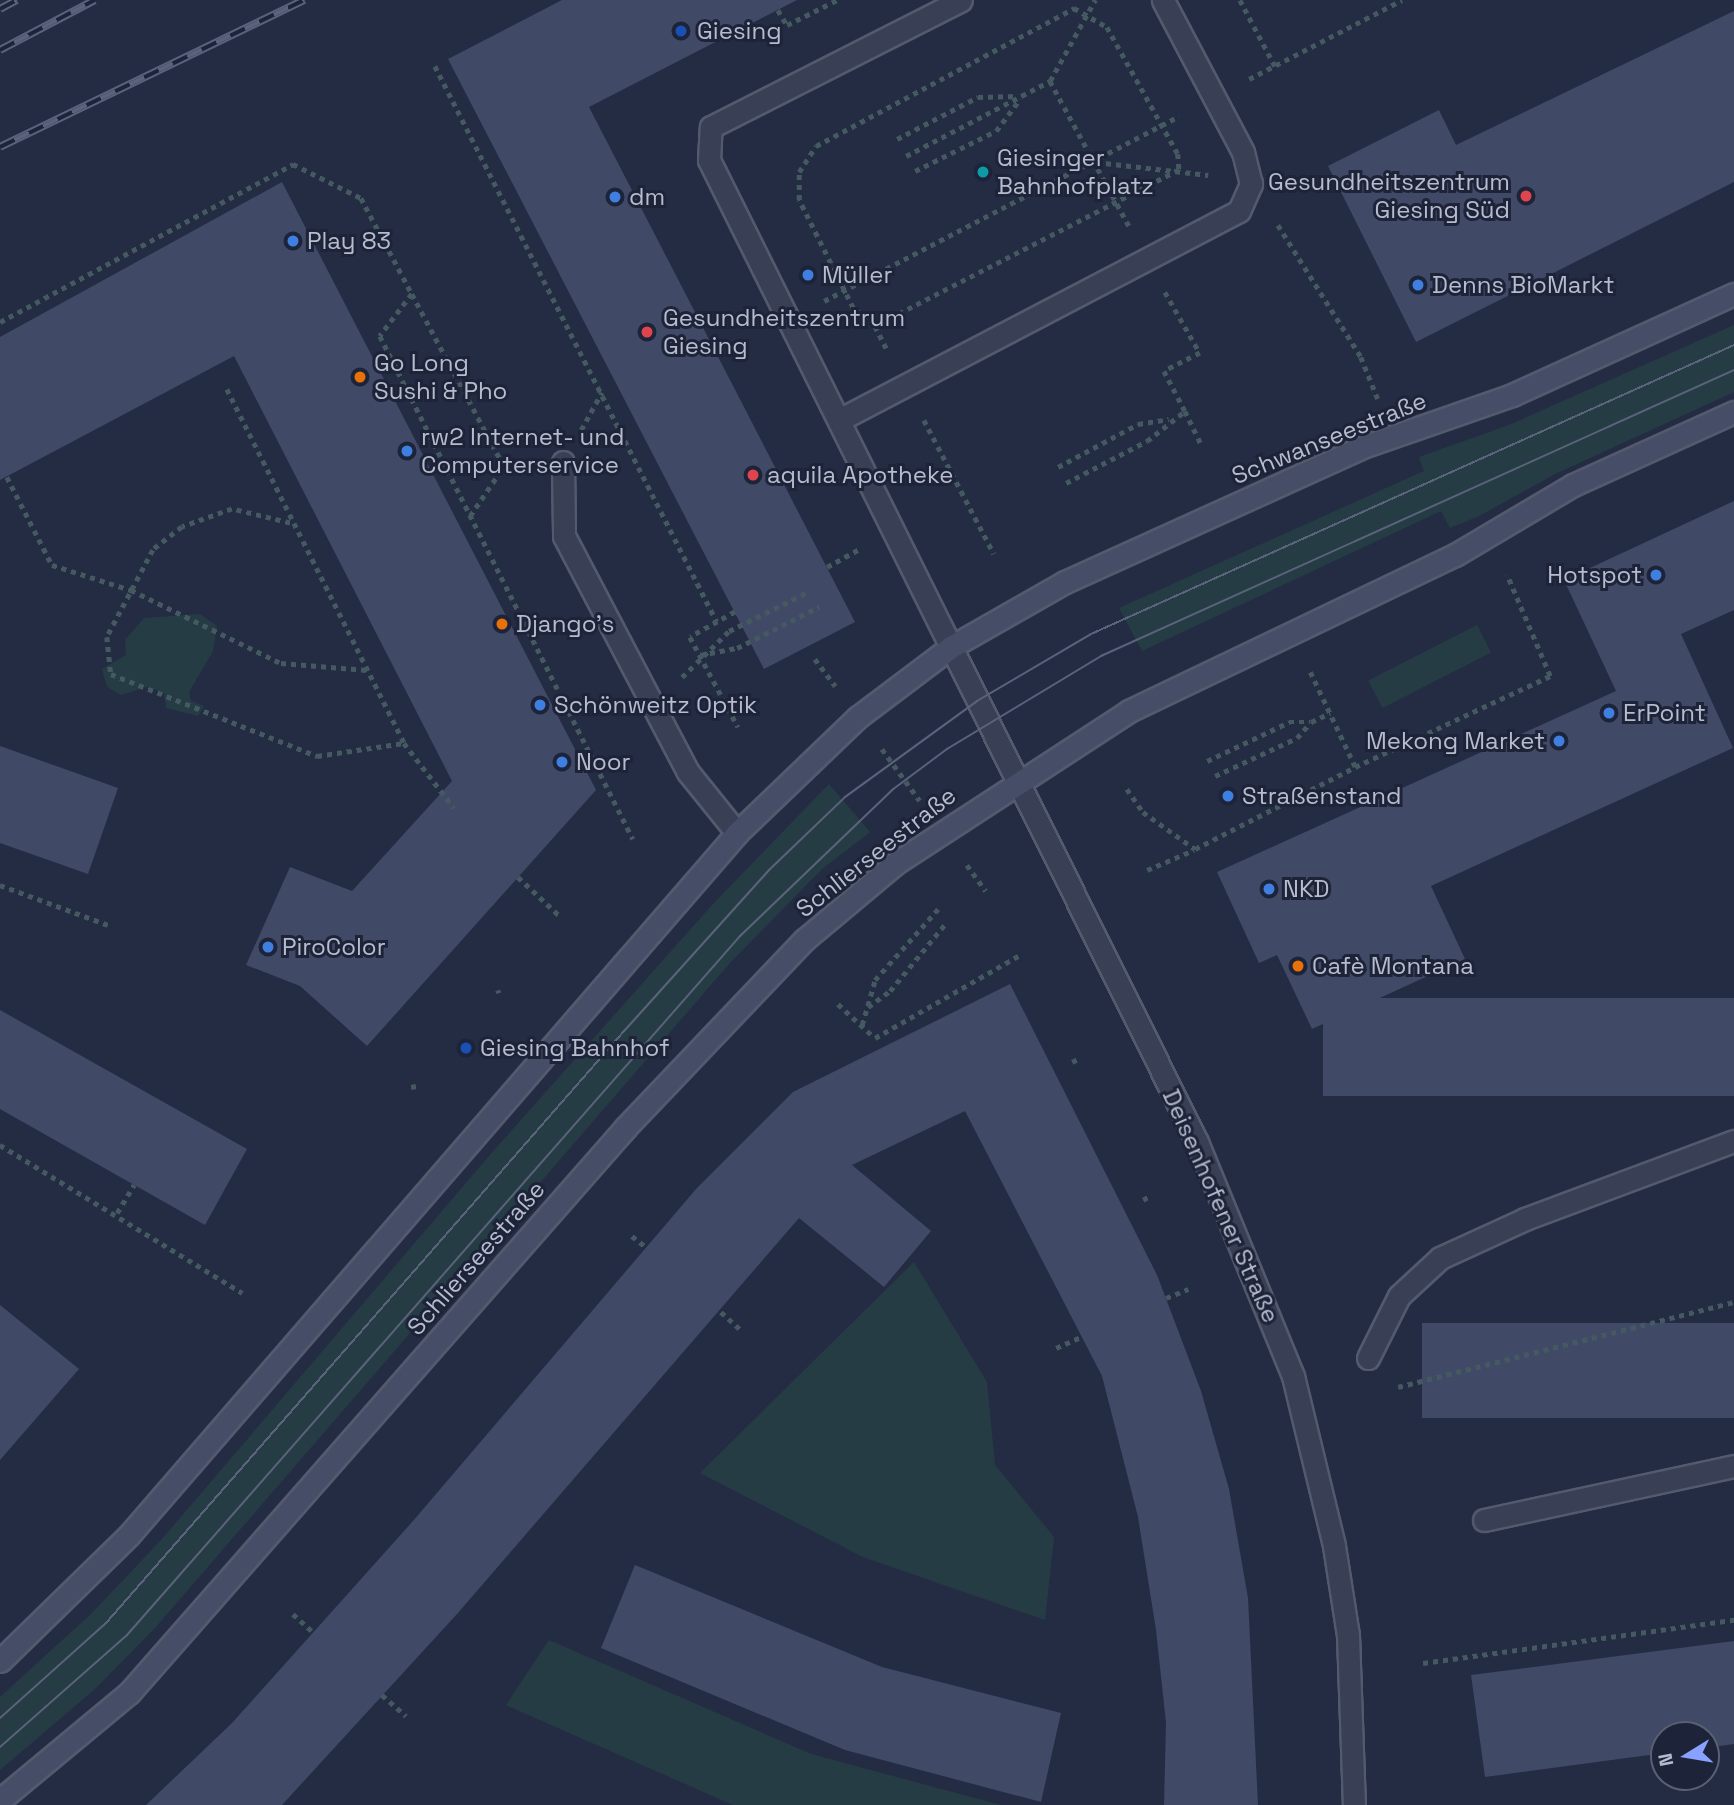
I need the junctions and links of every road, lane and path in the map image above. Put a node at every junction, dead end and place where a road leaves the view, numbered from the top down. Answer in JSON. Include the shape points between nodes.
{"nodes":[{"id":1,"x":837,"y":0,"type":"edge"},
{"id":2,"x":961,"y":0,"type":"edge"},
{"id":3,"x":1095,"y":0,"type":"edge"},
{"id":4,"x":1163,"y":0,"type":"edge"},
{"id":5,"x":1240,"y":0,"type":"edge"},
{"id":6,"x":1402,"y":0,"type":"edge"},
{"id":7,"x":778,"y":9,"type":"dead end"},
{"id":8,"x":1091,"y":13,"type":"junction"},
{"id":9,"x":435,"y":65,"type":"dead end"},
{"id":10,"x":1275,"y":66,"type":"junction"},
{"id":11,"x":1051,"y":81,"type":"dead end"},
{"id":12,"x":1023,"y":96,"type":"junction"},
{"id":13,"x":1214,"y":97,"type":"junction"},
{"id":14,"x":1160,"y":126,"type":"junction"},
{"id":15,"x":897,"y":139,"type":"dead end"},
{"id":16,"x":906,"y":156,"type":"dead end"},
{"id":17,"x":1093,"y":161,"type":"junction"},
{"id":18,"x":1179,"y":170,"type":"junction"},
{"id":19,"x":915,"y":171,"type":"dead end"},
{"id":20,"x":1251,"y":184,"type":"junction"},
{"id":21,"x":845,"y":291,"type":"junction"},
{"id":22,"x":412,"y":294,"type":"junction"},
{"id":23,"x":1734,"y":294,"type":"edge"},
{"id":24,"x":789,"y":320,"type":"junction"},
{"id":25,"x":0,"y":322,"type":"edge"},
{"id":26,"x":874,"y":326,"type":"junction"},
{"id":27,"x":1367,"y":370,"type":"dead end"},
{"id":28,"x":906,"y":385,"type":"junction"},
{"id":29,"x":227,"y":389,"type":"dead end"},
{"id":30,"x":1734,"y":412,"type":"edge"},
{"id":31,"x":1170,"y":419,"type":"junction"},
{"id":32,"x":839,"y":420,"type":"junction"},
{"id":33,"x":1202,"y":444,"type":"dead end"},
{"id":34,"x":563,"y":463,"type":"joint"},
{"id":35,"x":504,"y":466,"type":"junction"},
{"id":36,"x":1058,"y":467,"type":"dead end"},
{"id":37,"x":7,"y":477,"type":"dead end"},
{"id":38,"x":1066,"y":483,"type":"dead end"},
{"id":39,"x":470,"y":516,"type":"junction"},
{"id":40,"x":290,"y":523,"type":"junction"},
{"id":41,"x":994,"y":554,"type":"dead end"},
{"id":42,"x":1507,"y":575,"type":"dead end"},
{"id":43,"x":131,"y":590,"type":"junction"},
{"id":44,"x":810,"y":591,"type":"dead end"},
{"id":45,"x":819,"y":607,"type":"dead end"},
{"id":46,"x":734,"y":612,"type":"dead end"},
{"id":47,"x":717,"y":622,"type":"junction"},
{"id":48,"x":951,"y":647,"type":"junction"},
{"id":49,"x":699,"y":655,"type":"junction"},
{"id":50,"x":815,"y":659,"type":"dead end"},
{"id":51,"x":367,"y":670,"type":"junction"},
{"id":52,"x":1310,"y":672,"type":"dead end"},
{"id":53,"x":656,"y":711,"type":"junction"},
{"id":54,"x":1330,"y":713,"type":"junction"},
{"id":55,"x":858,"y":717,"type":"junction"},
{"id":56,"x":1311,"y":722,"type":"junction"},
{"id":57,"x":738,"y":727,"type":"dead end"},
{"id":58,"x":404,"y":743,"type":"junction"},
{"id":59,"x":1207,"y":761,"type":"dead end"},
{"id":60,"x":1355,"y":767,"type":"junction"},
{"id":61,"x":1215,"y":776,"type":"dead end"},
{"id":62,"x":1017,"y":780,"type":"junction"},
{"id":63,"x":1127,"y":789,"type":"dead end"},
{"id":64,"x":454,"y":808,"type":"dead end"},
{"id":65,"x":942,"y":831,"type":"junction"},
{"id":66,"x":737,"y":834,"type":"junction"},
{"id":67,"x":633,"y":839,"type":"dead end"},
{"id":68,"x":1195,"y":849,"type":"junction"},
{"id":69,"x":1147,"y":870,"type":"dead end"},
{"id":70,"x":518,"y":877,"type":"dead end"},
{"id":71,"x":0,"y":885,"type":"edge"},
{"id":72,"x":986,"y":891,"type":"dead end"},
{"id":73,"x":938,"y":909,"type":"dead end"},
{"id":74,"x":562,"y":918,"type":"dead end"},
{"id":75,"x":946,"y":923,"type":"dead end"},
{"id":76,"x":111,"y":926,"type":"dead end"},
{"id":77,"x":1020,"y":955,"type":"dead end"},
{"id":78,"x":838,"y":1004,"type":"dead end"},
{"id":79,"x":867,"y":1008,"type":"junction"},
{"id":80,"x":862,"y":1025,"type":"junction"},
{"id":81,"x":1080,"y":1058,"type":"dead end"},
{"id":82,"x":1072,"y":1062,"type":"dead end"},
{"id":83,"x":1734,"y":1141,"type":"edge"},
{"id":84,"x":0,"y":1145,"type":"edge"},
{"id":85,"x":134,"y":1185,"type":"dead end"},
{"id":86,"x":117,"y":1213,"type":"junction"},
{"id":87,"x":632,"y":1236,"type":"dead end"},
{"id":88,"x":646,"y":1247,"type":"dead end"},
{"id":89,"x":1188,"y":1289,"type":"dead end"},
{"id":90,"x":242,"y":1293,"type":"dead end"},
{"id":91,"x":1166,"y":1298,"type":"dead end"},
{"id":92,"x":1734,"y":1302,"type":"edge"},
{"id":93,"x":721,"y":1312,"type":"dead end"},
{"id":94,"x":741,"y":1330,"type":"dead end"},
{"id":95,"x":1081,"y":1337,"type":"dead end"},
{"id":96,"x":1056,"y":1348,"type":"dead end"},
{"id":97,"x":1368,"y":1358,"type":"dead end"},
{"id":98,"x":1393,"y":1388,"type":"dead end"},
{"id":99,"x":1734,"y":1466,"type":"edge"},
{"id":100,"x":1484,"y":1520,"type":"dead end"},
{"id":101,"x":293,"y":1614,"type":"dead end"},
{"id":102,"x":1734,"y":1620,"type":"edge"},
{"id":103,"x":313,"y":1632,"type":"dead end"},
{"id":104,"x":0,"y":1661,"type":"edge"},
{"id":105,"x":1423,"y":1663,"type":"dead end"},
{"id":106,"x":383,"y":1695,"type":"dead end"},
{"id":107,"x":406,"y":1716,"type":"dead end"},
{"id":108,"x":0,"y":1800,"type":"edge"},
{"id":109,"x":1354,"y":1805,"type":"edge"}],
"edges":[{"from":1,"to":7,"type":"path","via":[[787,25]]},
{"from":2,"to":24,"type":"street","via":[[711,127],[709,160]]},
{"from":3,"to":8,"type":"path"},
{"from":4,"to":13,"type":"street"},
{"from":5,"to":10,"type":"path"},
{"from":6,"to":10,"type":"path"},
{"from":8,"to":11,"type":"path"},
{"from":8,"to":14,"type":"path","via":[[1107,27]]},
{"from":8,"to":21,"type":"path","via":[[1074,9],[816,146],[799,172],[799,201]]},
{"from":9,"to":47,"type":"path"},
{"from":10,"to":13,"type":"path"},
{"from":12,"to":15,"type":"path","via":[[978,97]]},
{"from":12,"to":16,"type":"path"},
{"from":12,"to":19,"type":"path","via":[[996,131]]},
{"from":13,"to":14,"type":"path"},
{"from":13,"to":20,"type":"street","via":[[1243,152]]},
{"from":14,"to":17,"type":"path"},
{"from":14,"to":18,"type":"path","via":[[1178,154]]},
{"from":17,"to":18,"type":"path"},
{"from":17,"to":21,"type":"path"},
{"from":18,"to":20,"type":"path"},
{"from":18,"to":26,"type":"path"},
{"from":20,"to":27,"type":"path"},
{"from":20,"to":28,"type":"street","via":[[1239,211]]},
{"from":21,"to":24,"type":"path"},
{"from":21,"to":26,"type":"path","via":[[853,308]]},
{"from":22,"to":25,"type":"path","via":[[361,198],[293,164]]},
{"from":22,"to":35,"type":"path"},
{"from":22,"to":39,"type":"path","via":[[380,337]]},
{"from":23,"to":48,"type":"main road","name":"Schwanseestraße","via":[[1512,395],[1360,448],[1065,582]]},
{"from":24,"to":32,"type":"street"},
{"from":26,"to":28,"type":"path"},
{"from":28,"to":32,"type":"street"},
{"from":28,"to":41,"type":"path"},
{"from":29,"to":40,"type":"path"},
{"from":30,"to":62,"type":"main road","via":[[1573,485],[1455,555],[1129,711]]},
{"from":31,"to":33,"type":"path","via":[[1185,411]]},
{"from":31,"to":36,"type":"path","via":[[1138,424]]},
{"from":31,"to":38,"type":"path","via":[[1147,441]]},
{"from":32,"to":48,"type":"street"},
{"from":34,"to":35,"type":"path"},
{"from":34,"to":53,"type":"street","via":[[564,536]]},
{"from":35,"to":39,"type":"path"},
{"from":37,"to":43,"type":"path","via":[[52,565]]},
{"from":39,"to":67,"type":"path"},
{"from":40,"to":43,"type":"path","via":[[232,509],[182,527],[153,550]]},
{"from":40,"to":51,"type":"path"},
{"from":42,"to":60,"type":"path","via":[[1550,676]]},
{"from":43,"to":51,"type":"path","via":[[281,663]]},
{"from":43,"to":58,"type":"path","via":[[107,637],[111,674],[317,756]]},
{"from":44,"to":49,"type":"path","via":[[729,631]]},
{"from":45,"to":49,"type":"path","via":[[737,648]]},
{"from":46,"to":47,"type":"path"},
{"from":47,"to":49,"type":"path","via":[[690,636]]},
{"from":48,"to":55,"type":"main road"},
{"from":48,"to":62,"type":"street","name":"Deisenhofener Straße"},
{"from":49,"to":53,"type":"path"},
{"from":49,"to":57,"type":"path"},
{"from":50,"to":55,"type":"path"},
{"from":51,"to":58,"type":"path"},
{"from":52,"to":54,"type":"path"},
{"from":53,"to":66,"type":"street","via":[[688,772]]},
{"from":54,"to":56,"type":"path"},
{"from":54,"to":60,"type":"path"},
{"from":55,"to":65,"type":"path"},
{"from":55,"to":66,"type":"main road"},
{"from":56,"to":59,"type":"path","via":[[1289,722]]},
{"from":56,"to":61,"type":"path","via":[[1297,738]]},
{"from":58,"to":64,"type":"path"},
{"from":60,"to":68,"type":"path"},
{"from":62,"to":65,"type":"main road","name":"Schlierseestraße"},
{"from":62,"to":109,"type":"street","name":"Deisenhofener Straße","via":[[1197,1142],[1293,1376],[1334,1546],[1348,1635]]},
{"from":63,"to":68,"type":"path","via":[[1143,812]]},
{"from":65,"to":72,"type":"path"},
{"from":65,"to":108,"type":"main road","name":"Schlierseestraße","via":[[804,940],[626,1126],[129,1693]]},
{"from":66,"to":104,"type":"main road","via":[[129,1535]]},
{"from":68,"to":69,"type":"path"},
{"from":70,"to":74,"type":"path"},
{"from":71,"to":76,"type":"path"},
{"from":73,"to":79,"type":"path","via":[[875,980]]},
{"from":75,"to":79,"type":"path","via":[[890,991]]},
{"from":77,"to":80,"type":"path","via":[[875,1038]]},
{"from":78,"to":80,"type":"path"},
{"from":79,"to":80,"type":"path"},
{"from":81,"to":82,"type":"path"},
{"from":83,"to":97,"type":"street","via":[[1525,1219],[1440,1258],[1399,1296]]},
{"from":84,"to":86,"type":"path"},
{"from":85,"to":86,"type":"path"},
{"from":86,"to":90,"type":"path"},
{"from":87,"to":88,"type":"path"},
{"from":89,"to":91,"type":"path"},
{"from":92,"to":98,"type":"path"},
{"from":93,"to":94,"type":"path"},
{"from":95,"to":96,"type":"path"},
{"from":99,"to":100,"type":"street"},
{"from":101,"to":103,"type":"path"},
{"from":102,"to":105,"type":"path"},
{"from":106,"to":107,"type":"path"}]}
